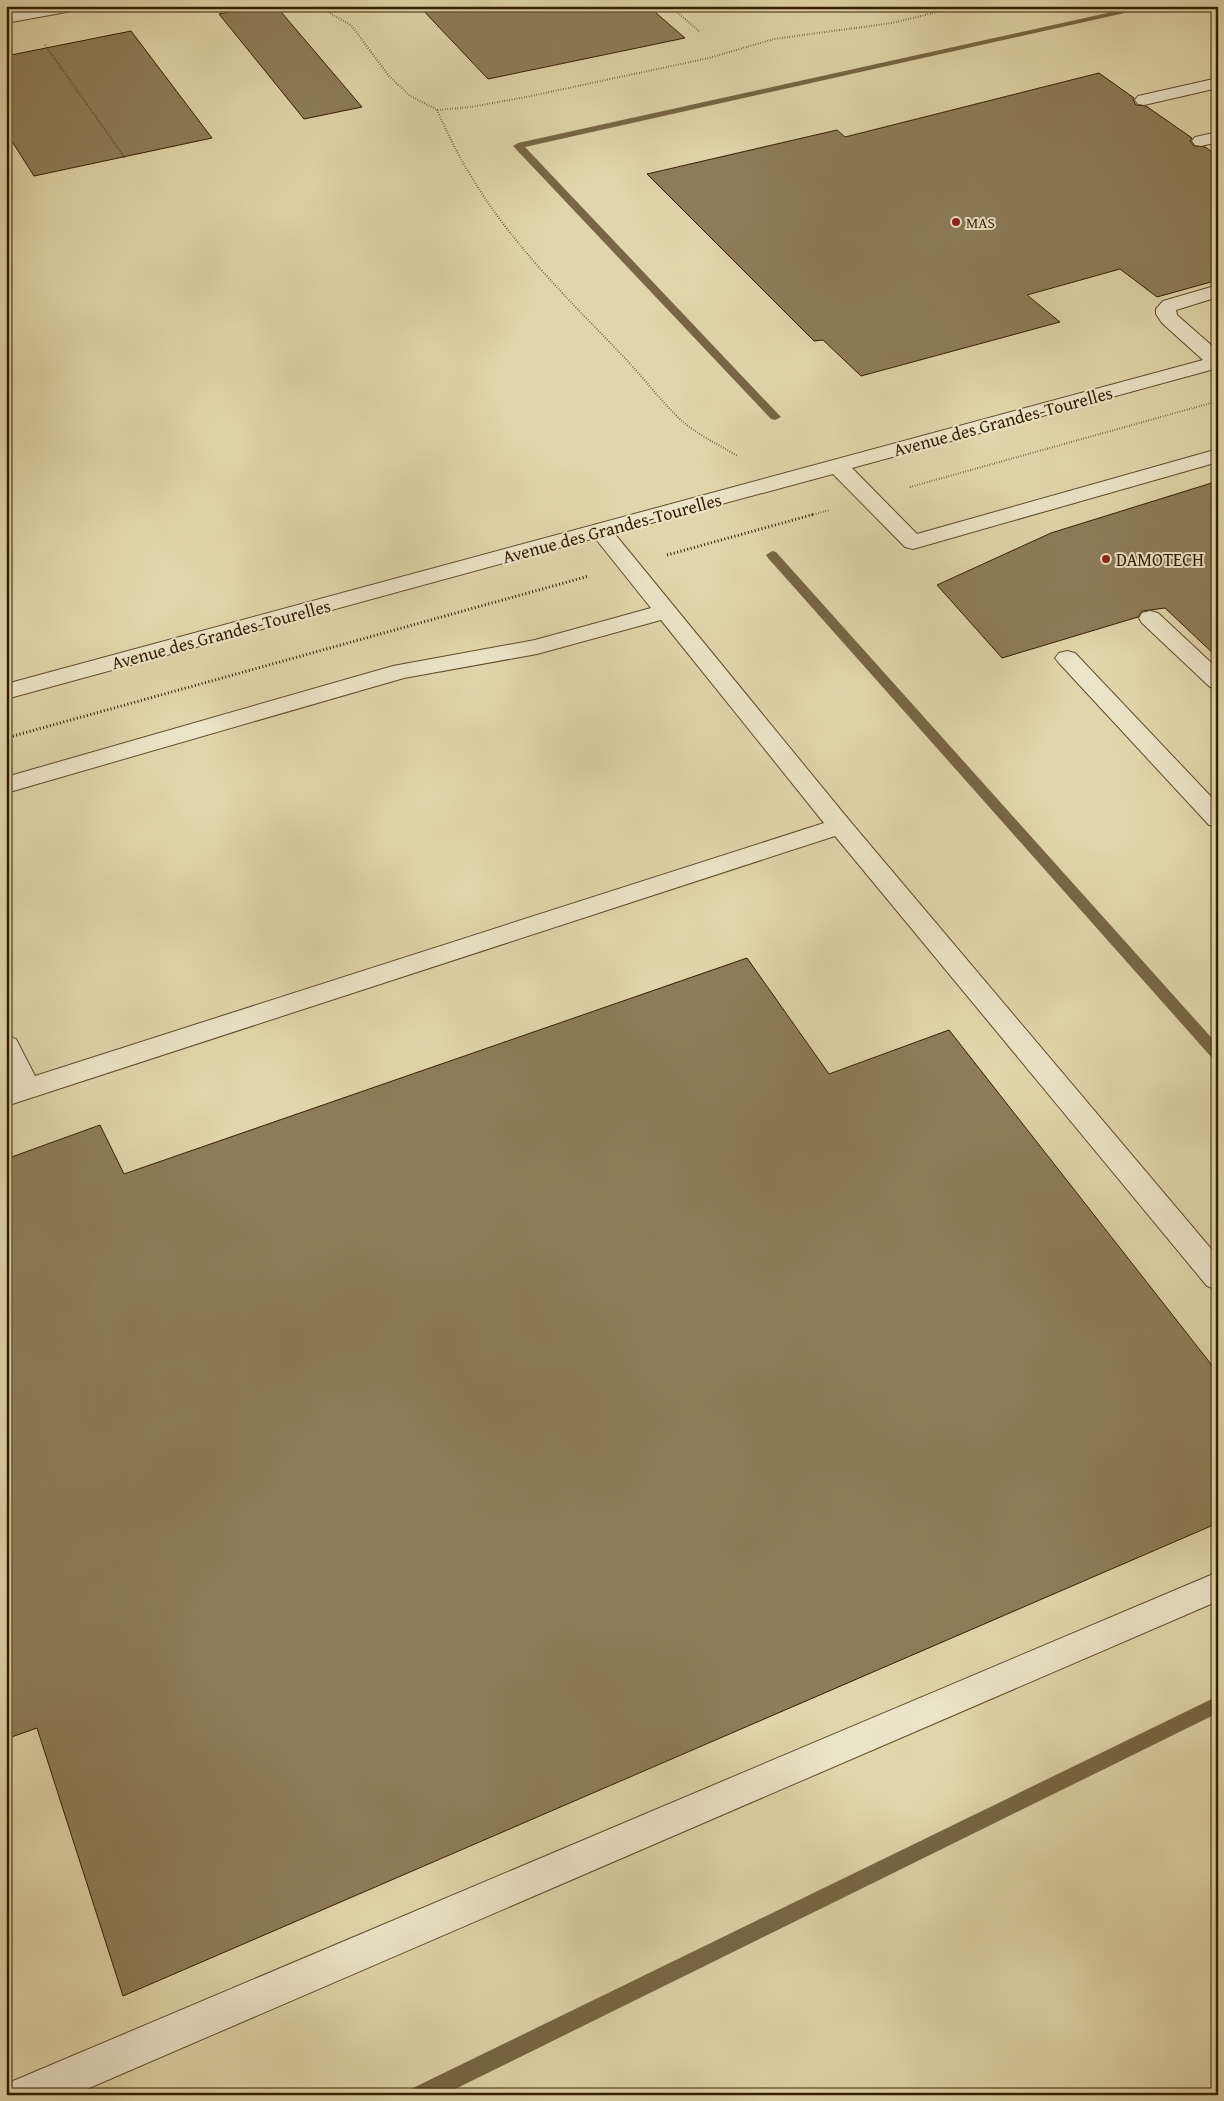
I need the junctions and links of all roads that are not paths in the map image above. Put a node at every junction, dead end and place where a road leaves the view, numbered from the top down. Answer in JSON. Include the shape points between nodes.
{"nodes":[{"id":1,"x":63,"y":7,"type":"edge"},
{"id":2,"x":6,"y":18,"type":"edge"},
{"id":3,"x":1218,"y":83,"type":"edge"},
{"id":4,"x":1144,"y":100,"type":"dead end"},
{"id":5,"x":1218,"y":291,"type":"edge"},
{"id":6,"x":1218,"y":362,"type":"edge"},
{"id":7,"x":1218,"y":455,"type":"edge"},
{"id":8,"x":837,"y":466,"type":"junction"},
{"id":9,"x":601,"y":531,"type":"junction"},
{"id":10,"x":666,"y":611,"type":"junction"},
{"id":11,"x":1150,"y":618,"type":"dead end"},
{"id":12,"x":1066,"y":658,"type":"dead end"},
{"id":13,"x":1218,"y":682,"type":"edge"},
{"id":14,"x":6,"y":692,"type":"edge"},
{"id":15,"x":6,"y":785,"type":"edge"},
{"id":16,"x":1218,"y":819,"type":"edge"},
{"id":17,"x":840,"y":826,"type":"junction"},
{"id":18,"x":6,"y":1046,"type":"edge"},
{"id":19,"x":17,"y":1093,"type":"edge"},
{"id":20,"x":1218,"y":1278,"type":"edge"},
{"id":21,"x":1218,"y":1586,"type":"edge"},
{"id":22,"x":28,"y":2095,"type":"edge"}],
"edges":[{"from":1,"to":2,"type":"street"},
{"from":3,"to":4,"type":"street"},
{"from":5,"to":6,"type":"street","via":[[1166,309],[1169,319]]},
{"from":6,"to":8,"type":"street","name":"Avenue des Grandes-Tourelles"},
{"from":7,"to":8,"type":"street","via":[[913,542]]},
{"from":8,"to":9,"type":"street","name":"Avenue des Grandes-Tourelles"},
{"from":9,"to":10,"type":"street"},
{"from":9,"to":14,"type":"street","name":"Avenue des Grandes-Tourelles"},
{"from":10,"to":15,"type":"street","via":[[537,647],[400,671]]},
{"from":10,"to":17,"type":"street"},
{"from":11,"to":13,"type":"street"},
{"from":12,"to":16,"type":"street"},
{"from":17,"to":19,"type":"street"},
{"from":17,"to":20,"type":"street"},
{"from":18,"to":19,"type":"street"},
{"from":21,"to":22,"type":"street"}]}
